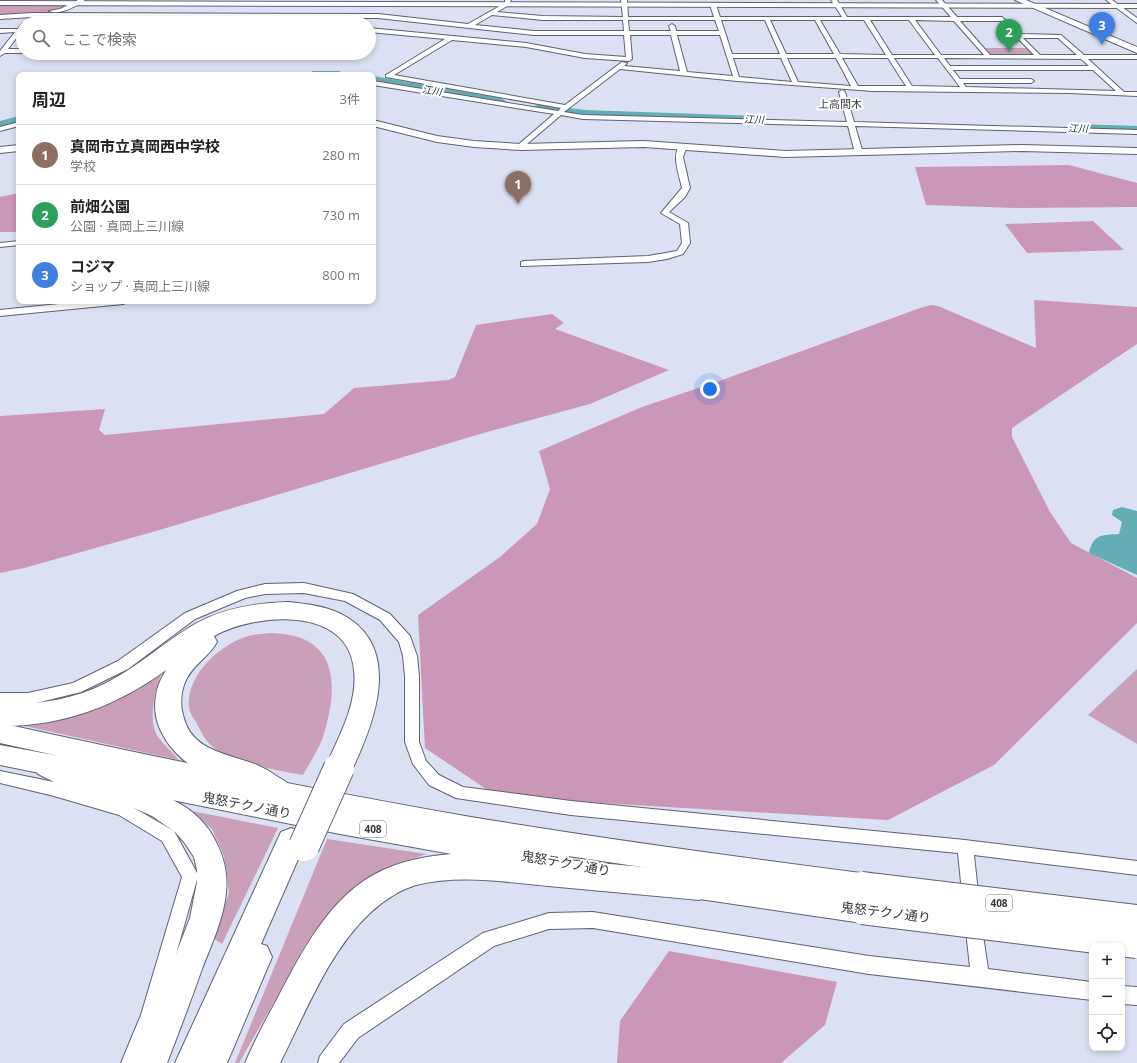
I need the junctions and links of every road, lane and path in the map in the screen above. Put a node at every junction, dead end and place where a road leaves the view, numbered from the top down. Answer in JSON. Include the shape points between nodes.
{"nodes":[{"id":1,"x":1019,"y":0,"type":"edge"},
{"id":2,"x":1110,"y":0,"type":"edge"},
{"id":3,"x":31,"y":1,"type":"edge"},
{"id":4,"x":57,"y":1,"type":"edge"},
{"id":5,"x":80,"y":1,"type":"edge"},
{"id":6,"x":298,"y":2,"type":"edge"},
{"id":7,"x":507,"y":2,"type":"edge"},
{"id":8,"x":624,"y":2,"type":"edge"},
{"id":9,"x":712,"y":2,"type":"edge"},
{"id":10,"x":836,"y":2,"type":"edge"},
{"id":11,"x":0,"y":3,"type":"edge"},
{"id":12,"x":941,"y":3,"type":"edge"},
{"id":13,"x":1034,"y":4,"type":"edge"},
{"id":14,"x":1117,"y":6,"type":"junction"},
{"id":15,"x":1137,"y":6,"type":"edge"},
{"id":16,"x":61,"y":10,"type":"junction"},
{"id":17,"x":492,"y":13,"type":"junction"},
{"id":18,"x":32,"y":15,"type":"junction"},
{"id":19,"x":125,"y":15,"type":"joint"},
{"id":20,"x":137,"y":15,"type":"junction"},
{"id":21,"x":287,"y":16,"type":"joint"},
{"id":22,"x":0,"y":17,"type":"edge"},
{"id":23,"x":626,"y":18,"type":"junction"},
{"id":24,"x":670,"y":18,"type":"junction"},
{"id":25,"x":687,"y":18,"type":"junction"},
{"id":26,"x":718,"y":19,"type":"junction"},
{"id":27,"x":767,"y":19,"type":"junction"},
{"id":28,"x":817,"y":19,"type":"junction"},
{"id":29,"x":846,"y":19,"type":"junction"},
{"id":30,"x":866,"y":19,"type":"junction"},
{"id":31,"x":911,"y":19,"type":"junction"},
{"id":32,"x":956,"y":19,"type":"junction"},
{"id":33,"x":1136,"y":20,"type":"edge"},
{"id":34,"x":470,"y":26,"type":"junction"},
{"id":35,"x":16,"y":30,"type":"edge"},
{"id":36,"x":0,"y":31,"type":"edge"},
{"id":37,"x":376,"y":31,"type":"edge"},
{"id":38,"x":627,"y":33,"type":"junction"},
{"id":39,"x":673,"y":33,"type":"junction"},
{"id":40,"x":691,"y":33,"type":"junction"},
{"id":41,"x":722,"y":34,"type":"junction"},
{"id":42,"x":16,"y":36,"type":"edge"},
{"id":43,"x":1019,"y":36,"type":"junction"},
{"id":44,"x":449,"y":38,"type":"junction"},
{"id":45,"x":0,"y":42,"type":"edge"},
{"id":46,"x":11,"y":42,"type":"junction"},
{"id":47,"x":1137,"y":47,"type":"edge"},
{"id":48,"x":1137,"y":50,"type":"edge"},
{"id":49,"x":16,"y":52,"type":"edge"},
{"id":50,"x":2,"y":53,"type":"edge"},
{"id":51,"x":729,"y":56,"type":"junction"},
{"id":52,"x":784,"y":56,"type":"junction"},
{"id":53,"x":838,"y":56,"type":"junction"},
{"id":54,"x":890,"y":57,"type":"junction"},
{"id":55,"x":940,"y":57,"type":"junction"},
{"id":56,"x":989,"y":57,"type":"junction"},
{"id":57,"x":1039,"y":57,"type":"junction"},
{"id":58,"x":1083,"y":57,"type":"junction"},
{"id":59,"x":1137,"y":57,"type":"edge"},
{"id":60,"x":629,"y":59,"type":"junction"},
{"id":61,"x":618,"y":67,"type":"junction"},
{"id":62,"x":948,"y":68,"type":"junction"},
{"id":63,"x":1095,"y":68,"type":"junction"},
{"id":64,"x":684,"y":73,"type":"junction"},
{"id":65,"x":737,"y":78,"type":"junction"},
{"id":66,"x":958,"y":81,"type":"junction"},
{"id":67,"x":1031,"y":81,"type":"dead end"},
{"id":68,"x":376,"y":84,"type":"edge"},
{"id":69,"x":796,"y":84,"type":"junction"},
{"id":70,"x":855,"y":87,"type":"junction"},
{"id":71,"x":910,"y":88,"type":"junction"},
{"id":72,"x":965,"y":90,"type":"junction"},
{"id":73,"x":842,"y":92,"type":"dead end"},
{"id":74,"x":1122,"y":93,"type":"junction"},
{"id":75,"x":1137,"y":94,"type":"edge"},
{"id":76,"x":566,"y":107,"type":"junction"},
{"id":77,"x":556,"y":114,"type":"junction"},
{"id":78,"x":376,"y":124,"type":"edge"},
{"id":79,"x":851,"y":124,"type":"junction"},
{"id":80,"x":16,"y":125,"type":"edge"},
{"id":81,"x":0,"y":129,"type":"edge"},
{"id":82,"x":1137,"y":132,"type":"edge"},
{"id":83,"x":683,"y":146,"type":"junction"},
{"id":84,"x":521,"y":147,"type":"junction"},
{"id":85,"x":16,"y":148,"type":"edge"},
{"id":86,"x":0,"y":150,"type":"edge"},
{"id":87,"x":1137,"y":151,"type":"edge"},
{"id":88,"x":859,"y":153,"type":"junction"},
{"id":89,"x":16,"y":243,"type":"edge"},
{"id":90,"x":0,"y":245,"type":"edge"},
{"id":91,"x":524,"y":264,"type":"dead end"},
{"id":92,"x":92,"y":304,"type":"edge"},
{"id":93,"x":0,"y":313,"type":"edge"},
{"id":94,"x":0,"y":699,"type":"edge"},
{"id":95,"x":0,"y":715,"type":"edge"},
{"id":96,"x":0,"y":734,"type":"edge"},
{"id":97,"x":0,"y":755,"type":"edge"},
{"id":98,"x":48,"y":766,"type":"junction"},
{"id":99,"x":331,"y":767,"type":"junction"},
{"id":100,"x":0,"y":777,"type":"edge"},
{"id":101,"x":281,"y":793,"type":"junction"},
{"id":102,"x":298,"y":843,"type":"junction"},
{"id":103,"x":965,"y":847,"type":"junction"},
{"id":104,"x":1137,"y":868,"type":"edge"},
{"id":105,"x":699,"y":886,"type":"junction"},
{"id":106,"x":861,"y":898,"type":"junction"},
{"id":107,"x":1137,"y":919,"type":"edge"},
{"id":108,"x":1137,"y":944,"type":"edge"},
{"id":109,"x":980,"y":977,"type":"junction"},
{"id":110,"x":1089,"y":991,"type":"edge"},
{"id":111,"x":1125,"y":995,"type":"edge"},
{"id":112,"x":1137,"y":996,"type":"edge"},
{"id":113,"x":130,"y":1063,"type":"edge"},
{"id":114,"x":150,"y":1063,"type":"edge"},
{"id":115,"x":192,"y":1063,"type":"edge"},
{"id":116,"x":210,"y":1063,"type":"edge"},
{"id":117,"x":262,"y":1063,"type":"edge"},
{"id":118,"x":327,"y":1063,"type":"edge"}],
"edges":[{"from":1,"to":13,"type":"main road"},
{"from":2,"to":14,"type":"street"},
{"from":3,"to":4,"type":"street"},
{"from":3,"to":11,"type":"street"},
{"from":4,"to":5,"type":"street"},
{"from":5,"to":6,"type":"street"},
{"from":5,"to":16,"type":"street"},
{"from":6,"to":7,"type":"street"},
{"from":7,"to":8,"type":"street"},
{"from":7,"to":17,"type":"street"},
{"from":8,"to":9,"type":"street"},
{"from":8,"to":23,"type":"street"},
{"from":9,"to":10,"type":"street"},
{"from":9,"to":26,"type":"street"},
{"from":10,"to":12,"type":"street"},
{"from":10,"to":29,"type":"street"},
{"from":12,"to":13,"type":"street"},
{"from":12,"to":32,"type":"street"},
{"from":13,"to":14,"type":"street"},
{"from":13,"to":47,"type":"main road"},
{"from":13,"to":48,"type":"main road"},
{"from":14,"to":15,"type":"street"},
{"from":14,"to":33,"type":"street"},
{"from":16,"to":18,"type":"street"},
{"from":16,"to":20,"type":"street","via":[[142,11]]},
{"from":17,"to":23,"type":"street","via":[[543,18]]},
{"from":17,"to":34,"type":"street"},
{"from":18,"to":19,"type":"street"},
{"from":18,"to":22,"type":"street"},
{"from":19,"to":20,"type":"street"},
{"from":20,"to":21,"type":"street"},
{"from":21,"to":34,"type":"street","via":[[378,16]]},
{"from":23,"to":24,"type":"street"},
{"from":23,"to":38,"type":"street"},
{"from":24,"to":25,"type":"street"},
{"from":24,"to":39,"type":"street"},
{"from":25,"to":26,"type":"street"},
{"from":25,"to":40,"type":"street"},
{"from":26,"to":27,"type":"street"},
{"from":26,"to":41,"type":"street"},
{"from":27,"to":28,"type":"street"},
{"from":27,"to":52,"type":"street"},
{"from":28,"to":29,"type":"street"},
{"from":28,"to":53,"type":"street"},
{"from":29,"to":30,"type":"street"},
{"from":30,"to":31,"type":"street"},
{"from":30,"to":54,"type":"street"},
{"from":31,"to":32,"type":"street"},
{"from":31,"to":55,"type":"street"},
{"from":32,"to":43,"type":"street","via":[[1002,19]]},
{"from":32,"to":56,"type":"street"},
{"from":34,"to":38,"type":"street","via":[[534,33]]},
{"from":34,"to":44,"type":"street"},
{"from":35,"to":36,"type":"street"},
{"from":37,"to":44,"type":"street"},
{"from":38,"to":39,"type":"street"},
{"from":38,"to":60,"type":"street"},
{"from":39,"to":40,"type":"street"},
{"from":39,"to":64,"type":"street"},
{"from":40,"to":41,"type":"street"},
{"from":41,"to":51,"type":"street"},
{"from":42,"to":46,"type":"street"},
{"from":43,"to":57,"type":"street"},
{"from":43,"to":58,"type":"street","via":[[1059,36]]},
{"from":44,"to":60,"type":"street","via":[[526,45],[584,56]]},
{"from":44,"to":76,"type":"street","via":[[388,76]]},
{"from":45,"to":46,"type":"street"},
{"from":46,"to":50,"type":"street"},
{"from":49,"to":50,"type":"street"},
{"from":51,"to":52,"type":"street"},
{"from":51,"to":65,"type":"street"},
{"from":52,"to":53,"type":"street"},
{"from":52,"to":69,"type":"street"},
{"from":53,"to":54,"type":"street"},
{"from":53,"to":70,"type":"street"},
{"from":54,"to":55,"type":"street"},
{"from":54,"to":71,"type":"street"},
{"from":55,"to":56,"type":"street"},
{"from":55,"to":62,"type":"street"},
{"from":56,"to":57,"type":"street"},
{"from":57,"to":58,"type":"street"},
{"from":58,"to":59,"type":"street"},
{"from":58,"to":63,"type":"street"},
{"from":60,"to":61,"type":"street"},
{"from":61,"to":64,"type":"street"},
{"from":61,"to":76,"type":"street"},
{"from":62,"to":63,"type":"street"},
{"from":62,"to":66,"type":"street"},
{"from":63,"to":74,"type":"street"},
{"from":64,"to":65,"type":"street"},
{"from":65,"to":69,"type":"street"},
{"from":66,"to":67,"type":"street"},
{"from":66,"to":72,"type":"street"},
{"from":68,"to":77,"type":"street"},
{"from":69,"to":70,"type":"street"},
{"from":70,"to":71,"type":"street"},
{"from":71,"to":72,"type":"street"},
{"from":72,"to":74,"type":"street"},
{"from":73,"to":79,"type":"street"},
{"from":74,"to":75,"type":"street"},
{"from":76,"to":77,"type":"street"},
{"from":77,"to":79,"type":"street","via":[[583,118]]},
{"from":77,"to":84,"type":"street"},
{"from":78,"to":84,"type":"street","via":[[437,139]]},
{"from":79,"to":82,"type":"street"},
{"from":79,"to":88,"type":"street"},
{"from":80,"to":81,"type":"street"},
{"from":83,"to":84,"type":"street","via":[[618,144]]},
{"from":83,"to":88,"type":"street","via":[[785,154]]},
{"from":83,"to":91,"type":"street","via":[[679,157],[686,188],[666,214],[684,223],[688,238],[683,251],[648,259]]},
{"from":85,"to":86,"type":"street"},
{"from":87,"to":88,"type":"street","via":[[1022,148]]},
{"from":89,"to":90,"type":"street"},
{"from":92,"to":93,"type":"street"},
{"from":94,"to":103,"type":"street","via":[[28,699],[76,688],[123,665],[190,616],[242,594],[265,589],[304,588],[348,596],[385,617],[405,640],[412,676],[412,742],[418,759],[434,780],[461,793],[571,808]]},
{"from":95,"to":99,"type":"highway","via":[[28,715],[83,703],[124,684],[196,634],[223,621],[266,610],[290,609],[328,618],[345,629],[356,640],[364,654],[367,670],[363,706],[356,728]]},
{"from":96,"to":101,"type":"highway","name":"鬼怒テクノ通り","number":"408"},
{"from":97,"to":98,"type":"highway","name":"鬼怒テクノ通り","number":"408"},
{"from":98,"to":105,"type":"highway","name":"鬼怒テクノ通り","number":"408","via":[[340,823]]},
{"from":98,"to":114,"type":"highway","via":[[81,782],[137,797],[167,809],[195,834],[207,851],[212,871],[206,918]]},
{"from":99,"to":101,"type":"highway","via":[[350,704],[352,686],[349,657],[333,637],[318,627],[303,623],[263,620],[230,630],[205,642],[190,654],[177,671],[170,686],[167,705],[172,725],[181,741],[206,760],[248,774]]},
{"from":99,"to":102,"type":"highway","bridge":true},
{"from":100,"to":113,"type":"street","via":[[54,789],[123,810],[168,836],[190,876],[150,1015]]},
{"from":101,"to":106,"type":"highway","name":"鬼怒テクノ通り","number":"408"},
{"from":102,"to":115,"type":"highway"},
{"from":102,"to":116,"type":"highway"},
{"from":103,"to":104,"type":"street"},
{"from":103,"to":109,"type":"street"},
{"from":105,"to":106,"type":"highway","name":"鬼怒テクノ通り","number":"408"},
{"from":105,"to":117,"type":"highway","via":[[478,866],[414,872],[389,882],[367,895],[332,933]]},
{"from":106,"to":107,"type":"highway","name":"鬼怒テクノ通り","number":"408","bridge":true},
{"from":106,"to":108,"type":"highway","name":"鬼怒テクノ通り","number":"408","bridge":true},
{"from":109,"to":110,"type":"street"},
{"from":109,"to":118,"type":"street","via":[[869,965],[593,920],[549,921],[488,939],[351,1031]]},
{"from":111,"to":112,"type":"street"}]}
